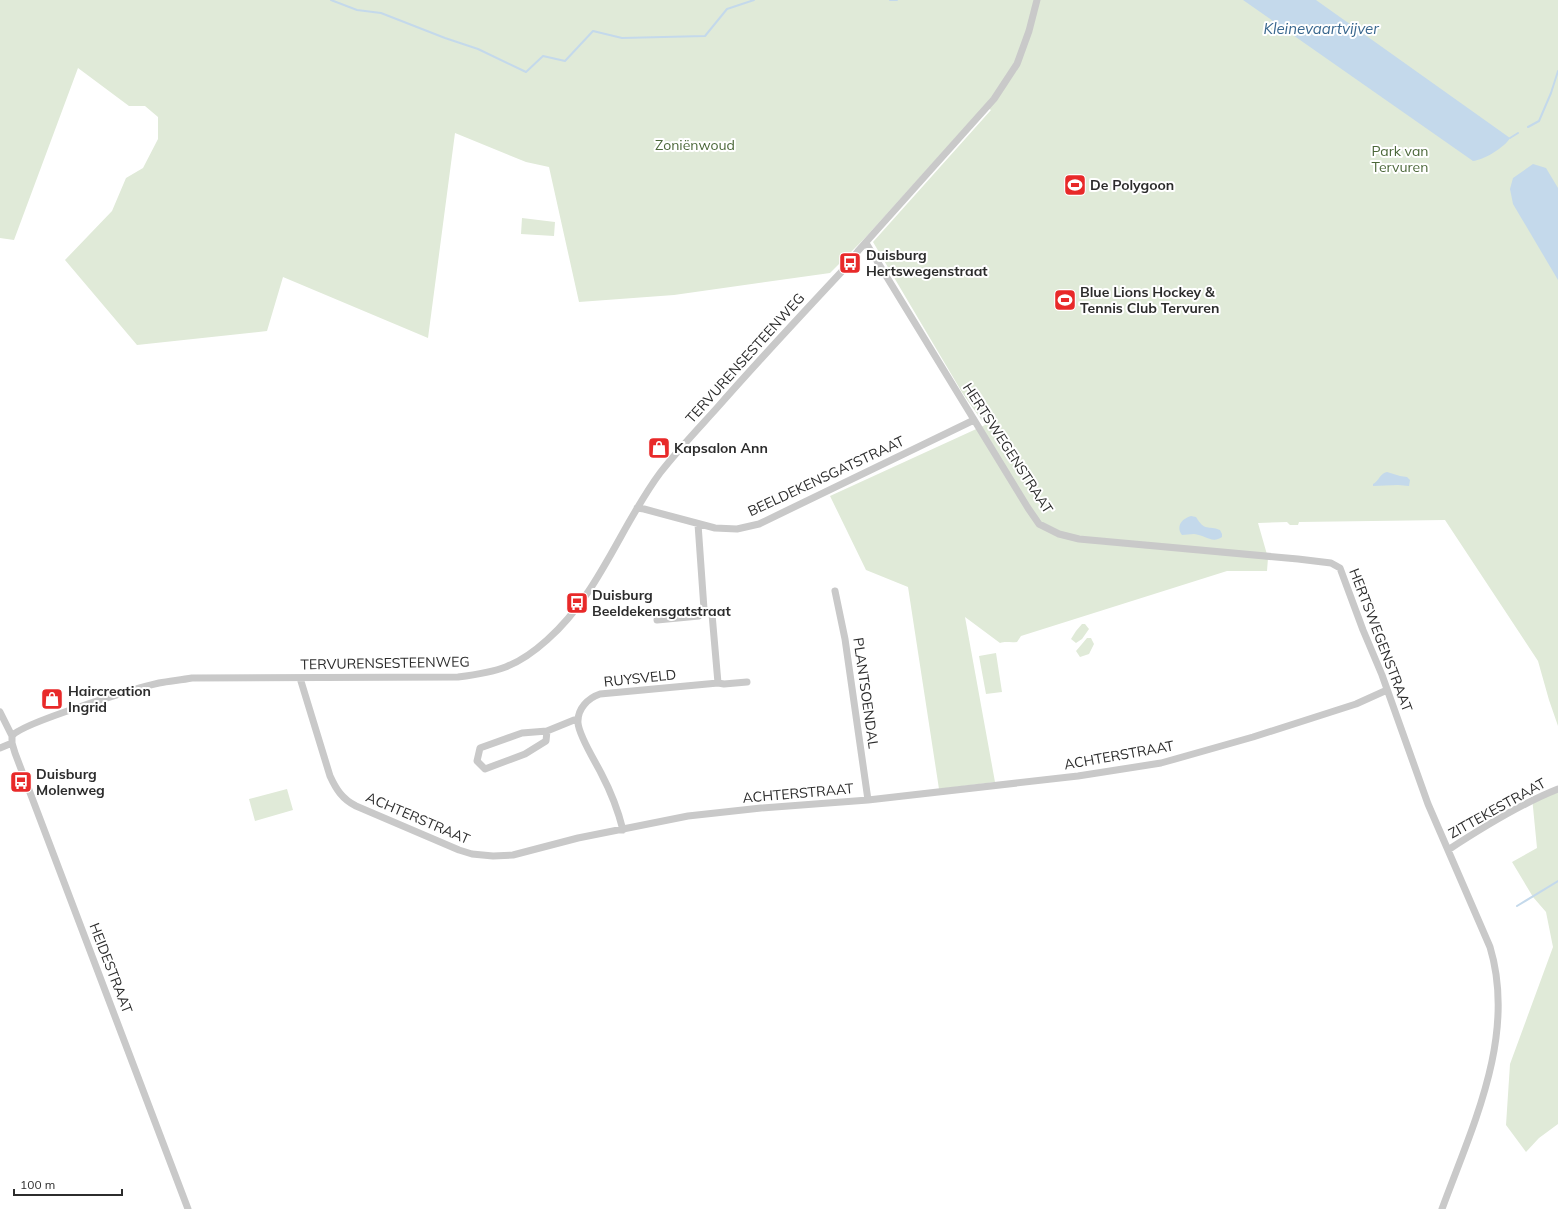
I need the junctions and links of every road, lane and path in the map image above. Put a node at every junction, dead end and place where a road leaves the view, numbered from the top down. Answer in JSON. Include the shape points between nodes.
{"nodes":[{"id":1,"x":1037,"y":0,"type":"edge"},
{"id":2,"x":866,"y":243,"type":"junction"},
{"id":3,"x":974,"y":420,"type":"junction"},
{"id":4,"x":637,"y":508,"type":"junction"},
{"id":5,"x":698,"y":524,"type":"junction"},
{"id":6,"x":835,"y":591,"type":"dead end"},
{"id":7,"x":704,"y":609,"type":"junction"},
{"id":8,"x":657,"y":620,"type":"dead end"},
{"id":9,"x":300,"y":678,"type":"junction"},
{"id":10,"x":747,"y":682,"type":"dead end"},
{"id":11,"x":718,"y":683,"type":"junction"},
{"id":12,"x":1387,"y":690,"type":"junction"},
{"id":13,"x":0,"y":712,"type":"edge"},
{"id":14,"x":578,"y":720,"type":"junction"},
{"id":15,"x":547,"y":731,"type":"junction"},
{"id":16,"x":12,"y":740,"type":"junction"},
{"id":17,"x":0,"y":748,"type":"edge"},
{"id":18,"x":1558,"y":789,"type":"edge"},
{"id":19,"x":868,"y":800,"type":"junction"},
{"id":20,"x":623,"y":830,"type":"junction"},
{"id":21,"x":1448,"y":850,"type":"junction"},
{"id":22,"x":188,"y":1209,"type":"edge"},
{"id":23,"x":1442,"y":1209,"type":"edge"}],
"edges":[{"from":1,"to":2,"type":"street","name":"TERVURENSESTEENWEG","via":[[1017,64],[994,99]]},
{"from":2,"to":3,"type":"street","name":"HERTSWEGENSTRAAT"},
{"from":2,"to":4,"type":"street","name":"TERVURENSESTEENWEG","via":[[673,458]]},
{"from":3,"to":5,"type":"street","name":"BEELDEKENSGATSTRAAT","via":[[759,524],[737,529]]},
{"from":3,"to":12,"type":"street","name":"HERTSWEGENSTRAAT","via":[[1039,524],[1059,534],[1079,539],[1298,559],[1337,565]]},
{"from":4,"to":5,"type":"street","name":"BEELDEKENSGATSTRAAT"},
{"from":4,"to":9,"type":"street","name":"TERVURENSESTEENWEG","via":[[604,569],[582,601],[549,638],[521,660],[500,670],[458,677]]},
{"from":5,"to":7,"type":"street"},
{"from":6,"to":19,"type":"street","name":"PLANTSOENDAL","via":[[845,639]]},
{"from":7,"to":8,"type":"street","via":[[699,616]]},
{"from":7,"to":11,"type":"street","via":[[712,614]]},
{"from":9,"to":16,"type":"street","name":"TERVURENSESTEENWEG","via":[[192,678],[160,683],[37,722],[17,731]]},
{"from":9,"to":20,"type":"street","name":"ACHTERSTRAAT","via":[[330,776],[340,795],[356,806],[441,844],[472,854],[493,856],[513,855],[578,838]]},
{"from":10,"to":11,"type":"street","name":"RUYSVELD"},
{"from":11,"to":14,"type":"street","name":"RUYSVELD","via":[[600,694],[590,698],[583,705]]},
{"from":12,"to":19,"type":"street","name":"ACHTERSTRAAT","via":[[1356,704],[1161,763],[1078,776]]},
{"from":12,"to":21,"type":"street","name":"HERTSWEGENSTRAAT","via":[[1428,804]]},
{"from":13,"to":16,"type":"street","name":"HEIDESTRAAT"},
{"from":14,"to":15,"type":"street"},
{"from":14,"to":20,"type":"street","via":[[581,733],[617,807]]},
{"from":15,"to":15,"type":"street","via":[[522,734],[480,748],[477,761],[486,769],[525,754],[546,741]]},
{"from":16,"to":17,"type":"street","name":"TERVURENSESTEENWEG"},
{"from":16,"to":22,"type":"street","name":"HEIDESTRAAT"},
{"from":18,"to":21,"type":"street","name":"ZITTEKESTRAAT","via":[[1541,796]]},
{"from":19,"to":20,"type":"street","name":"ACHTERSTRAAT","via":[[688,816]]},
{"from":21,"to":23,"type":"street","name":"HERTSWEGENSTRAAT","via":[[1490,947],[1496,966],[1498,988],[1496,1040],[1486,1088]]}]}
